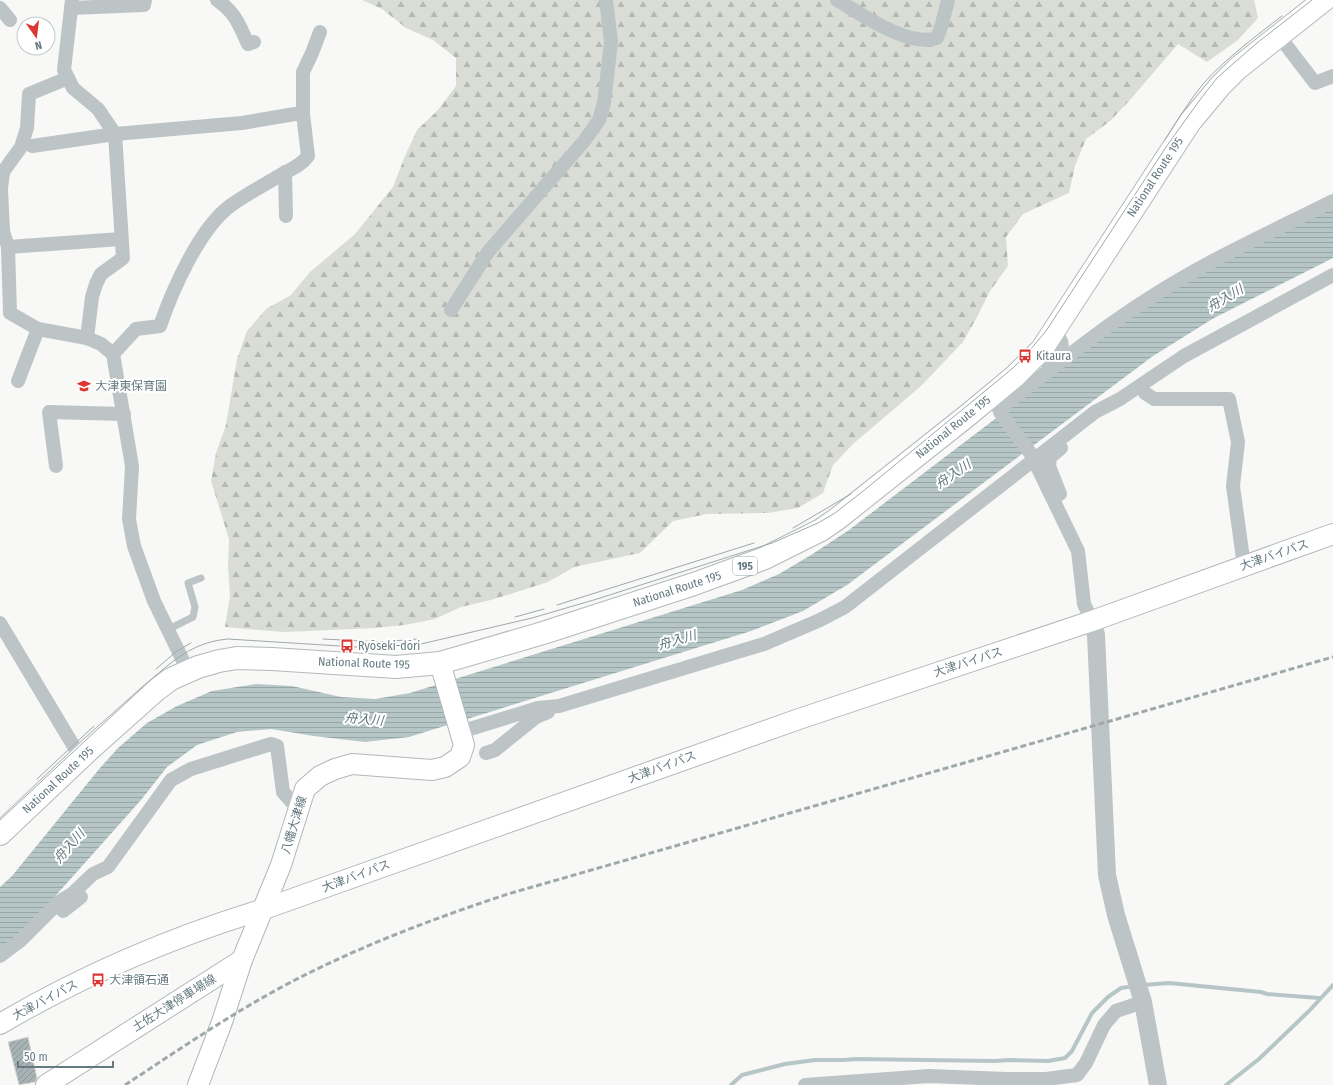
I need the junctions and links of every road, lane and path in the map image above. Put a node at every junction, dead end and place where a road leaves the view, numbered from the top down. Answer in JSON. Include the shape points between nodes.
{"nodes":[{"id":1,"x":145,"y":0,"type":"edge"},
{"id":2,"x":217,"y":0,"type":"edge"},
{"id":3,"x":606,"y":0,"type":"edge"},
{"id":4,"x":837,"y":0,"type":"edge"},
{"id":5,"x":948,"y":0,"type":"edge"},
{"id":6,"x":1324,"y":0,"type":"edge"},
{"id":7,"x":71,"y":4,"type":"edge"},
{"id":8,"x":0,"y":8,"type":"edge"},
{"id":9,"x":10,"y":20,"type":"dead end"},
{"id":10,"x":320,"y":32,"type":"dead end"},
{"id":11,"x":1279,"y":36,"type":"junction"},
{"id":12,"x":254,"y":42,"type":"dead end"},
{"id":13,"x":1333,"y":76,"type":"edge"},
{"id":14,"x":68,"y":78,"type":"junction"},
{"id":15,"x":303,"y":114,"type":"junction"},
{"id":16,"x":115,"y":134,"type":"junction"},
{"id":17,"x":32,"y":146,"type":"dead end"},
{"id":18,"x":285,"y":172,"type":"junction"},
{"id":19,"x":2,"y":173,"type":"edge"},
{"id":20,"x":1333,"y":201,"type":"edge"},
{"id":21,"x":286,"y":216,"type":"dead end"},
{"id":22,"x":121,"y":239,"type":"junction"},
{"id":23,"x":8,"y":247,"type":"junction"},
{"id":24,"x":4,"y":267,"type":"edge"},
{"id":25,"x":1333,"y":275,"type":"edge"},
{"id":26,"x":451,"y":310,"type":"dead end"},
{"id":27,"x":5,"y":313,"type":"edge"},
{"id":28,"x":38,"y":328,"type":"junction"},
{"id":29,"x":1053,"y":332,"type":"junction"},
{"id":30,"x":87,"y":338,"type":"junction"},
{"id":31,"x":113,"y":354,"type":"junction"},
{"id":32,"x":1173,"y":364,"type":"junction"},
{"id":33,"x":18,"y":381,"type":"dead end"},
{"id":34,"x":1145,"y":393,"type":"junction"},
{"id":35,"x":999,"y":411,"type":"junction"},
{"id":36,"x":124,"y":414,"type":"junction"},
{"id":37,"x":1032,"y":458,"type":"junction"},
{"id":38,"x":56,"y":466,"type":"dead end"},
{"id":39,"x":1333,"y":534,"type":"edge"},
{"id":40,"x":1076,"y":546,"type":"junction"},
{"id":41,"x":1244,"y":566,"type":"junction"},
{"id":42,"x":201,"y":578,"type":"dead end"},
{"id":43,"x":1092,"y":621,"type":"junction"},
{"id":44,"x":1,"y":629,"type":"edge"},
{"id":45,"x":167,"y":630,"type":"junction"},
{"id":46,"x":188,"y":671,"type":"junction"},
{"id":47,"x":442,"y":672,"type":"junction"},
{"id":48,"x":559,"y":706,"type":"junction"},
{"id":49,"x":459,"y":730,"type":"junction"},
{"id":50,"x":486,"y":753,"type":"dead end"},
{"id":51,"x":84,"y":756,"type":"junction"},
{"id":52,"x":300,"y":805,"type":"junction"},
{"id":53,"x":0,"y":834,"type":"edge"},
{"id":54,"x":108,"y":867,"type":"junction"},
{"id":55,"x":264,"y":909,"type":"junction"},
{"id":56,"x":63,"y":911,"type":"dead end"},
{"id":57,"x":0,"y":956,"type":"edge"},
{"id":58,"x":242,"y":960,"type":"junction"},
{"id":59,"x":1143,"y":1002,"type":"junction"},
{"id":60,"x":0,"y":1024,"type":"edge"},
{"id":61,"x":46,"y":1085,"type":"edge"},
{"id":62,"x":198,"y":1085,"type":"edge"},
{"id":63,"x":805,"y":1085,"type":"edge"},
{"id":64,"x":1158,"y":1085,"type":"edge"}],
"edges":[{"from":1,"to":7,"type":"street","via":[[144,5]]},
{"from":2,"to":12,"type":"street","via":[[235,16],[248,44]]},
{"from":3,"to":26,"type":"street","via":[[611,42],[604,103],[598,120],[585,140],[488,252]]},
{"from":4,"to":5,"type":"street","via":[[896,33],[923,41],[937,38]]},
{"from":6,"to":11,"type":"highway","name":"National Route 195","number":"195"},
{"from":7,"to":14,"type":"street","via":[[64,70]]},
{"from":8,"to":9,"type":"street"},
{"from":10,"to":15,"type":"street","via":[[303,72]]},
{"from":11,"to":13,"type":"street","via":[[1315,83]]},
{"from":11,"to":29,"type":"highway","name":"National Route 195","number":"195","via":[[1238,68],[1194,118]]},
{"from":14,"to":16,"type":"street","via":[[73,88],[98,109]]},
{"from":14,"to":19,"type":"street","via":[[29,94],[27,128],[21,147]]},
{"from":15,"to":16,"type":"street","via":[[242,123]]},
{"from":15,"to":18,"type":"street","via":[[308,156],[303,163]]},
{"from":16,"to":17,"type":"street"},
{"from":16,"to":22,"type":"street"},
{"from":18,"to":21,"type":"street"},
{"from":18,"to":31,"type":"street","via":[[220,215],[199,241],[170,297],[160,326],[136,329]]},
{"from":19,"to":23,"type":"street","via":[[3,232]]},
{"from":20,"to":35,"type":"street","via":[[1202,267],[1149,298],[1112,323]]},
{"from":22,"to":23,"type":"street"},
{"from":22,"to":30,"type":"street","via":[[122,258],[101,274],[96,284]]},
{"from":23,"to":24,"type":"street"},
{"from":24,"to":27,"type":"street"},
{"from":25,"to":32,"type":"street"},
{"from":27,"to":28,"type":"street"},
{"from":28,"to":30,"type":"street"},
{"from":28,"to":33,"type":"street"},
{"from":29,"to":35,"type":"street","via":[[1060,338],[1061,349],[999,404]]},
{"from":29,"to":47,"type":"highway","name":"National Route 195","number":"195","via":[[1042,349],[1008,382],[821,530],[765,558],[543,633]]},
{"from":30,"to":31,"type":"street","via":[[101,344]]},
{"from":31,"to":36,"type":"street"},
{"from":32,"to":34,"type":"street","via":[[1161,382]]},
{"from":32,"to":37,"type":"street","via":[[1120,399],[1095,412]]},
{"from":34,"to":40,"type":"street","via":[[1098,422],[1050,457],[1049,466]]},
{"from":34,"to":41,"type":"street","via":[[1154,399],[1229,398],[1238,442],[1233,486]]},
{"from":35,"to":37,"type":"street"},
{"from":36,"to":38,"type":"street","via":[[49,412]]},
{"from":36,"to":45,"type":"street","via":[[132,466],[129,519],[134,546]]},
{"from":37,"to":40,"type":"street"},
{"from":37,"to":48,"type":"street","via":[[845,607],[764,644]]},
{"from":39,"to":41,"type":"main road","name":"大津バイパス"},
{"from":40,"to":43,"type":"street","via":[[1084,604]]},
{"from":41,"to":43,"type":"main road","name":"大津バイパス"},
{"from":42,"to":45,"type":"lane","via":[[188,583],[195,607],[193,617]]},
{"from":43,"to":55,"type":"main road","name":"大津バイパス","via":[[799,719]]},
{"from":43,"to":59,"type":"street","via":[[1096,635],[1108,875],[1116,915]]},
{"from":44,"to":51,"type":"street","via":[[76,750]]},
{"from":45,"to":46,"type":"street"},
{"from":46,"to":47,"type":"highway","name":"National Route 195","number":"195","via":[[237,658]]},
{"from":46,"to":51,"type":"highway","name":"National Route 195","number":"195","via":[[155,691]]},
{"from":47,"to":49,"type":"main road","name":"八幡大津線"},
{"from":48,"to":49,"type":"street","via":[[538,708]]},
{"from":48,"to":50,"type":"street","via":[[536,717],[495,750]]},
{"from":49,"to":52,"type":"main road","name":"八幡大津線","via":[[464,745],[460,757],[445,767],[432,770],[352,764],[320,776],[305,789]]},
{"from":51,"to":53,"type":"highway","name":"National Route 195","number":"195"},
{"from":52,"to":54,"type":"street","via":[[290,801],[283,792],[277,746],[271,744],[191,769],[171,780]]},
{"from":52,"to":55,"type":"main road","name":"八幡大津線"},
{"from":54,"to":56,"type":"street","via":[[85,893]]},
{"from":54,"to":57,"type":"street","via":[[93,874],[72,894],[59,902],[20,941]]},
{"from":55,"to":58,"type":"main road","name":"八幡大津線"},
{"from":55,"to":60,"type":"main road","name":"大津バイパス","via":[[132,956],[37,1002]]},
{"from":58,"to":61,"type":"main road","name":"土佐大津停車場線"},
{"from":58,"to":62,"type":"main road","name":"八幡大津線"},
{"from":59,"to":63,"type":"street","via":[[1116,1011],[1104,1025],[1077,1075],[1039,1079],[929,1076]]},
{"from":59,"to":64,"type":"street"}]}
